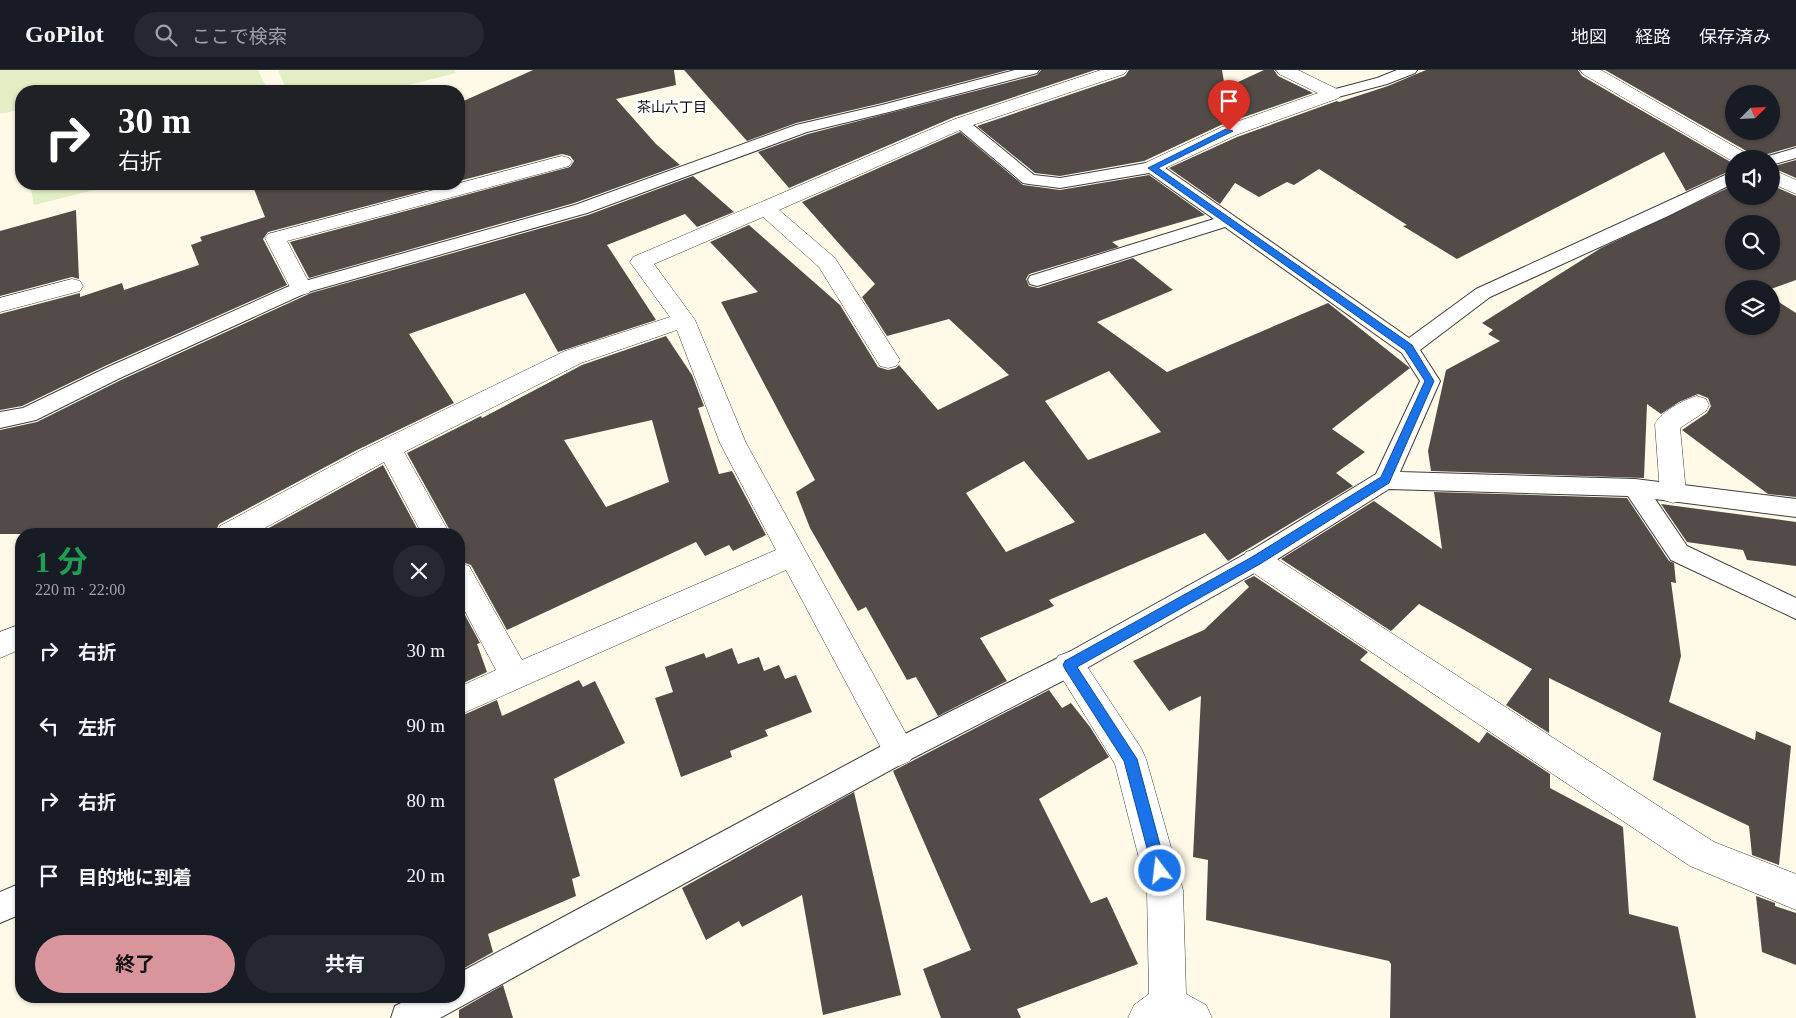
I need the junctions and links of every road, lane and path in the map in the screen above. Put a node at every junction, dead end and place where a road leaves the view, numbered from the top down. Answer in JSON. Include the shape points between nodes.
{"nodes":[{"id":1,"x":1032,"y":70,"type":"edge"},
{"id":2,"x":1118,"y":70,"type":"edge"},
{"id":3,"x":1284,"y":70,"type":"edge"},
{"id":4,"x":1410,"y":70,"type":"edge"},
{"id":5,"x":1590,"y":70,"type":"edge"},
{"id":6,"x":1333,"y":94,"type":"junction"},
{"id":7,"x":961,"y":123,"type":"junction"},
{"id":8,"x":1727,"y":150,"type":"edge"},
{"id":9,"x":1796,"y":153,"type":"edge"},
{"id":10,"x":1780,"y":157,"type":"edge"},
{"id":11,"x":562,"y":162,"type":"dead end"},
{"id":12,"x":1152,"y":168,"type":"junction"},
{"id":13,"x":1725,"y":180,"type":"edge"},
{"id":14,"x":1780,"y":180,"type":"edge"},
{"id":15,"x":465,"y":188,"type":"edge"},
{"id":16,"x":1796,"y":188,"type":"edge"},
{"id":17,"x":456,"y":190,"type":"edge"},
{"id":18,"x":765,"y":208,"type":"junction"},
{"id":19,"x":1226,"y":220,"type":"junction"},
{"id":20,"x":1037,"y":280,"type":"dead end"},
{"id":21,"x":72,"y":286,"type":"dead end"},
{"id":22,"x":301,"y":288,"type":"junction"},
{"id":23,"x":0,"y":305,"type":"edge"},
{"id":24,"x":684,"y":320,"type":"junction"},
{"id":25,"x":1409,"y":348,"type":"junction"},
{"id":26,"x":888,"y":360,"type":"dead end"},
{"id":27,"x":1697,"y":405,"type":"dead end"},
{"id":28,"x":0,"y":420,"type":"edge"},
{"id":29,"x":389,"y":448,"type":"junction"},
{"id":30,"x":1385,"y":480,"type":"junction"},
{"id":31,"x":1635,"y":488,"type":"junction"},
{"id":32,"x":1673,"y":493,"type":"junction"},
{"id":33,"x":1796,"y":508,"type":"edge"},
{"id":34,"x":241,"y":528,"type":"edge"},
{"id":35,"x":433,"y":528,"type":"edge"},
{"id":36,"x":792,"y":555,"type":"junction"},
{"id":37,"x":1256,"y":560,"type":"junction"},
{"id":38,"x":465,"y":585,"type":"edge"},
{"id":39,"x":1796,"y":609,"type":"edge"},
{"id":40,"x":15,"y":639,"type":"edge"},
{"id":41,"x":0,"y":645,"type":"edge"},
{"id":42,"x":1069,"y":665,"type":"junction"},
{"id":43,"x":515,"y":676,"type":"junction"},
{"id":44,"x":465,"y":698,"type":"edge"},
{"id":45,"x":899,"y":752,"type":"junction"},
{"id":46,"x":1796,"y":892,"type":"edge"},
{"id":47,"x":15,"y":901,"type":"edge"},
{"id":48,"x":0,"y":908,"type":"edge"},
{"id":49,"x":465,"y":987,"type":"edge"},
{"id":50,"x":435,"y":1003,"type":"edge"},
{"id":51,"x":1169,"y":1013,"type":"edge"},
{"id":52,"x":407,"y":1018,"type":"edge"}],
"edges":[{"from":1,"to":22,"type":"lane","via":[[802,128],[581,209]]},
{"from":2,"to":7,"type":"street"},
{"from":3,"to":6,"type":"street"},
{"from":4,"to":6,"type":"lane"},
{"from":5,"to":8,"type":"street"},
{"from":6,"to":12,"type":"street","via":[[1229,131]]},
{"from":7,"to":12,"type":"lane","via":[[1029,179],[1060,183]]},
{"from":7,"to":18,"type":"street"},
{"from":9,"to":10,"type":"lane"},
{"from":11,"to":15,"type":"street"},
{"from":12,"to":19,"type":"lane"},
{"from":13,"to":25,"type":"lane","via":[[1483,293]]},
{"from":14,"to":16,"type":"street"},
{"from":17,"to":22,"type":"street","via":[[275,238]]},
{"from":18,"to":24,"type":"street","via":[[641,262]]},
{"from":18,"to":26,"type":"street","via":[[827,263]]},
{"from":19,"to":20,"type":"lane"},
{"from":19,"to":25,"type":"lane"},
{"from":21,"to":23,"type":"street"},
{"from":22,"to":28,"type":"lane","via":[[28,415]]},
{"from":24,"to":29,"type":"street","via":[[573,357]]},
{"from":24,"to":36,"type":"street","via":[[733,444]]},
{"from":25,"to":30,"type":"lane","via":[[1430,381]]},
{"from":27,"to":32,"type":"street","via":[[1667,424]]},
{"from":29,"to":34,"type":"street"},
{"from":29,"to":35,"type":"street"},
{"from":30,"to":31,"type":"lane"},
{"from":30,"to":37,"type":"lane"},
{"from":31,"to":32,"type":"lane"},
{"from":31,"to":39,"type":"lane","via":[[1678,553]]},
{"from":32,"to":33,"type":"lane"},
{"from":36,"to":43,"type":"street"},
{"from":36,"to":45,"type":"street"},
{"from":37,"to":42,"type":"lane"},
{"from":37,"to":46,"type":"street","via":[[1702,854]]},
{"from":38,"to":43,"type":"street"},
{"from":40,"to":41,"type":"street"},
{"from":42,"to":45,"type":"lane"},
{"from":42,"to":51,"type":"street","via":[[1130,759],[1165,890]]},
{"from":43,"to":44,"type":"street"},
{"from":45,"to":49,"type":"lane"},
{"from":47,"to":48,"type":"lane"},
{"from":50,"to":52,"type":"lane"}]}
